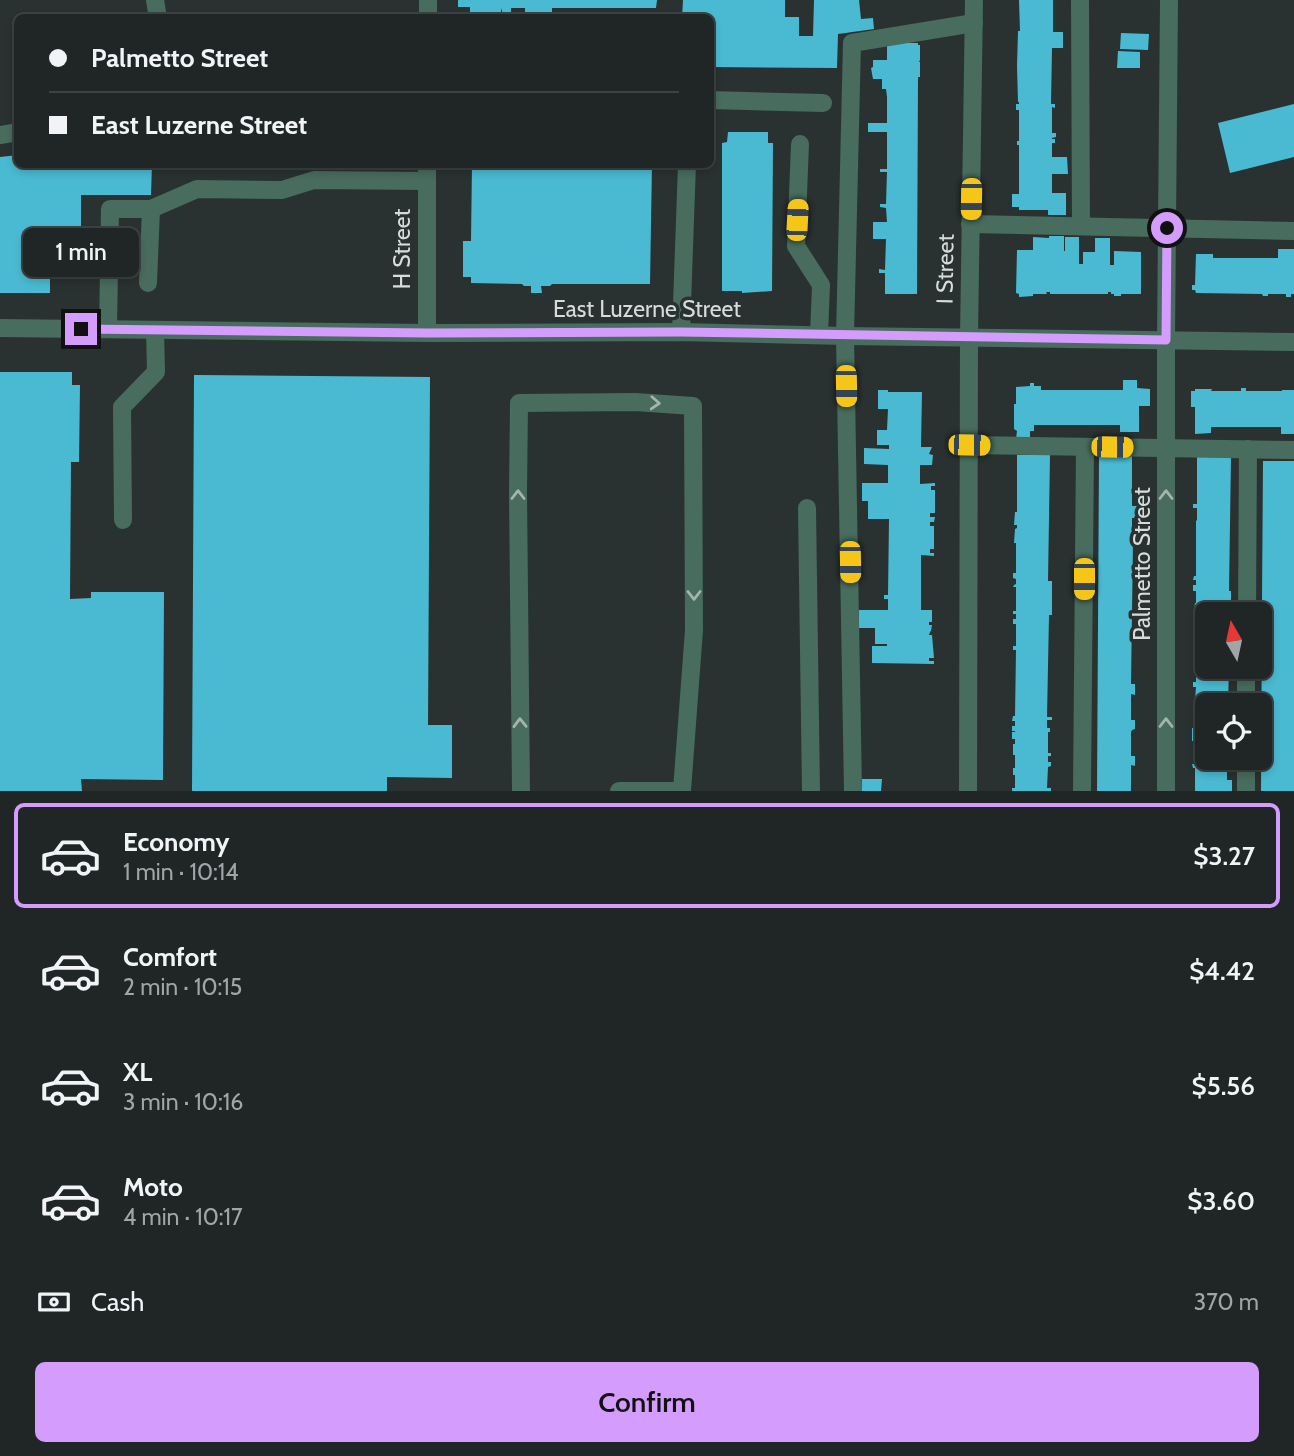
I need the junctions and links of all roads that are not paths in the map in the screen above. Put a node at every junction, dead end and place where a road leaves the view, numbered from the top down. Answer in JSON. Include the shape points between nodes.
{"nodes":[{"id":1,"x":974,"y":0,"type":"edge"},
{"id":2,"x":1080,"y":0,"type":"edge"},
{"id":3,"x":1169,"y":0,"type":"edge"},
{"id":4,"x":974,"y":23,"type":"junction"},
{"id":5,"x":714,"y":100,"type":"edge"},
{"id":6,"x":823,"y":103,"type":"dead end"},
{"id":7,"x":800,"y":144,"type":"dead end"},
{"id":8,"x":687,"y":168,"type":"edge"},
{"id":9,"x":427,"y":173,"type":"edge"},
{"id":10,"x":151,"y":209,"type":"junction"},
{"id":11,"x":971,"y":224,"type":"junction"},
{"id":12,"x":1081,"y":226,"type":"junction"},
{"id":13,"x":1167,"y":228,"type":"junction"},
{"id":14,"x":1294,"y":230,"type":"edge"},
{"id":15,"x":148,"y":283,"type":"dead end"},
{"id":16,"x":0,"y":328,"type":"edge"},
{"id":17,"x":108,"y":329,"type":"junction"},
{"id":18,"x":155,"y":330,"type":"junction"},
{"id":19,"x":681,"y":332,"type":"junction"},
{"id":20,"x":427,"y":333,"type":"junction"},
{"id":21,"x":819,"y":335,"type":"junction"},
{"id":22,"x":845,"y":336,"type":"junction"},
{"id":23,"x":969,"y":337,"type":"junction"},
{"id":24,"x":1166,"y":340,"type":"junction"},
{"id":25,"x":1294,"y":342,"type":"edge"},
{"id":26,"x":969,"y":445,"type":"junction"},
{"id":27,"x":1085,"y":447,"type":"junction"},
{"id":28,"x":1166,"y":448,"type":"junction"},
{"id":29,"x":1248,"y":449,"type":"junction"},
{"id":30,"x":1294,"y":450,"type":"edge"},
{"id":31,"x":807,"y":508,"type":"dead end"},
{"id":32,"x":123,"y":520,"type":"dead end"},
{"id":33,"x":1247,"y":602,"type":"edge"},
{"id":34,"x":1246,"y":770,"type":"edge"},
{"id":35,"x":521,"y":791,"type":"edge"},
{"id":36,"x":620,"y":791,"type":"edge"},
{"id":37,"x":682,"y":791,"type":"edge"},
{"id":38,"x":811,"y":791,"type":"edge"},
{"id":39,"x":853,"y":791,"type":"edge"},
{"id":40,"x":968,"y":791,"type":"edge"},
{"id":41,"x":1082,"y":791,"type":"edge"},
{"id":42,"x":1166,"y":791,"type":"edge"},
{"id":43,"x":1246,"y":791,"type":"edge"}],
"edges":[{"from":1,"to":4,"type":"street","name":"I Street"},
{"from":2,"to":12,"type":"street"},
{"from":3,"to":13,"type":"street","name":"Palmetto Street"},
{"from":4,"to":11,"type":"street","name":"I Street"},
{"from":4,"to":22,"type":"street","via":[[852,43]]},
{"from":5,"to":6,"type":"street"},
{"from":7,"to":21,"type":"street","via":[[796,246],[821,285]]},
{"from":8,"to":19,"type":"street"},
{"from":9,"to":10,"type":"street","via":[[314,180],[282,190],[197,189]]},
{"from":9,"to":20,"type":"street","name":"H Street"},
{"from":10,"to":15,"type":"street"},
{"from":10,"to":17,"type":"street","via":[[110,208]]},
{"from":11,"to":12,"type":"street"},
{"from":11,"to":23,"type":"street","name":"I Street"},
{"from":12,"to":13,"type":"street"},
{"from":13,"to":14,"type":"street"},
{"from":13,"to":24,"type":"street","name":"Palmetto Street"},
{"from":16,"to":17,"type":"street","name":"East Luzerne Street"},
{"from":17,"to":18,"type":"street","name":"East Luzerne Street"},
{"from":18,"to":20,"type":"street","name":"East Luzerne Street"},
{"from":18,"to":32,"type":"street","via":[[156,372],[122,407]]},
{"from":19,"to":20,"type":"street","name":"East Luzerne Street"},
{"from":19,"to":21,"type":"street","name":"East Luzerne Street"},
{"from":21,"to":22,"type":"street","name":"East Luzerne Street"},
{"from":22,"to":23,"type":"street","name":"East Luzerne Street"},
{"from":22,"to":39,"type":"street"},
{"from":23,"to":24,"type":"street","name":"East Luzerne Street"},
{"from":23,"to":26,"type":"street","name":"I Street"},
{"from":24,"to":25,"type":"street","name":"East Luzerne Street"},
{"from":24,"to":28,"type":"street","name":"Palmetto Street"},
{"from":26,"to":27,"type":"street"},
{"from":26,"to":40,"type":"street","name":"I Street"},
{"from":27,"to":28,"type":"street"},
{"from":27,"to":41,"type":"street"},
{"from":28,"to":29,"type":"street"},
{"from":42,"to":28,"type":"street","name":"Palmetto Street","one_way":true},
{"from":29,"to":30,"type":"street"},
{"from":29,"to":33,"type":"street"},
{"from":31,"to":38,"type":"street"},
{"from":34,"to":43,"type":"street"},
{"from":35,"to":37,"type":"street","one_way":true,"via":[[519,403],[635,402],[693,406],[694,630]]},
{"from":36,"to":37,"type":"street"}]}
